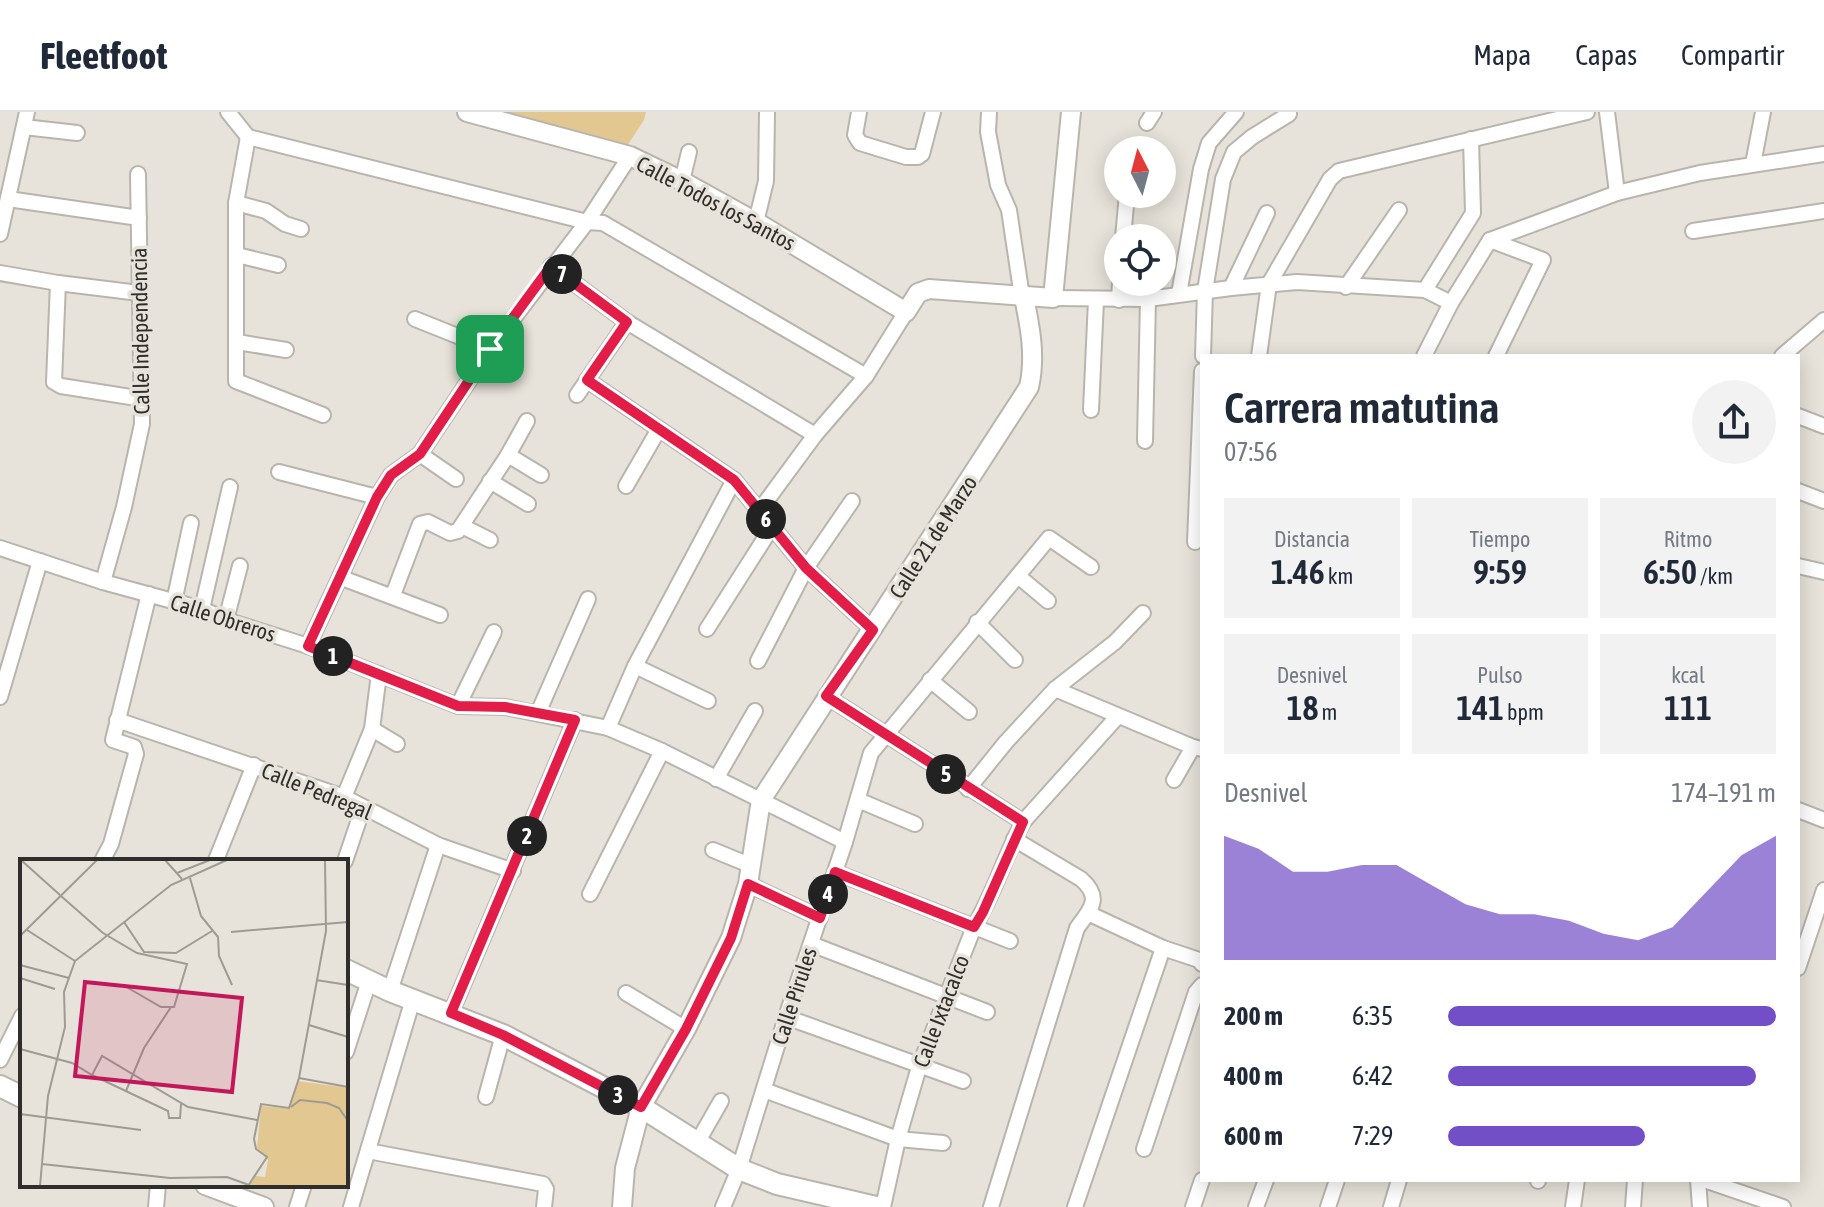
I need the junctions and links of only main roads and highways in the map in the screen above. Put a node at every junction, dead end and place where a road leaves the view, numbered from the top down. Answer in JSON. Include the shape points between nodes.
{"nodes":[{"id":1,"x":348,"y":971,"type":"edge"},
{"id":2,"x":0,"y":1086,"type":"edge"},
{"id":3,"x":20,"y":1096,"type":"edge"},
{"id":4,"x":850,"y":1204,"type":"edge"},
{"id":5,"x":876,"y":1207,"type":"edge"}],
"edges":[{"from":1,"to":4,"type":"main road","via":[[503,1035],[641,1107],[739,1169]]},
{"from":2,"to":3,"type":"main road"},
{"from":4,"to":5,"type":"main road"}]}
